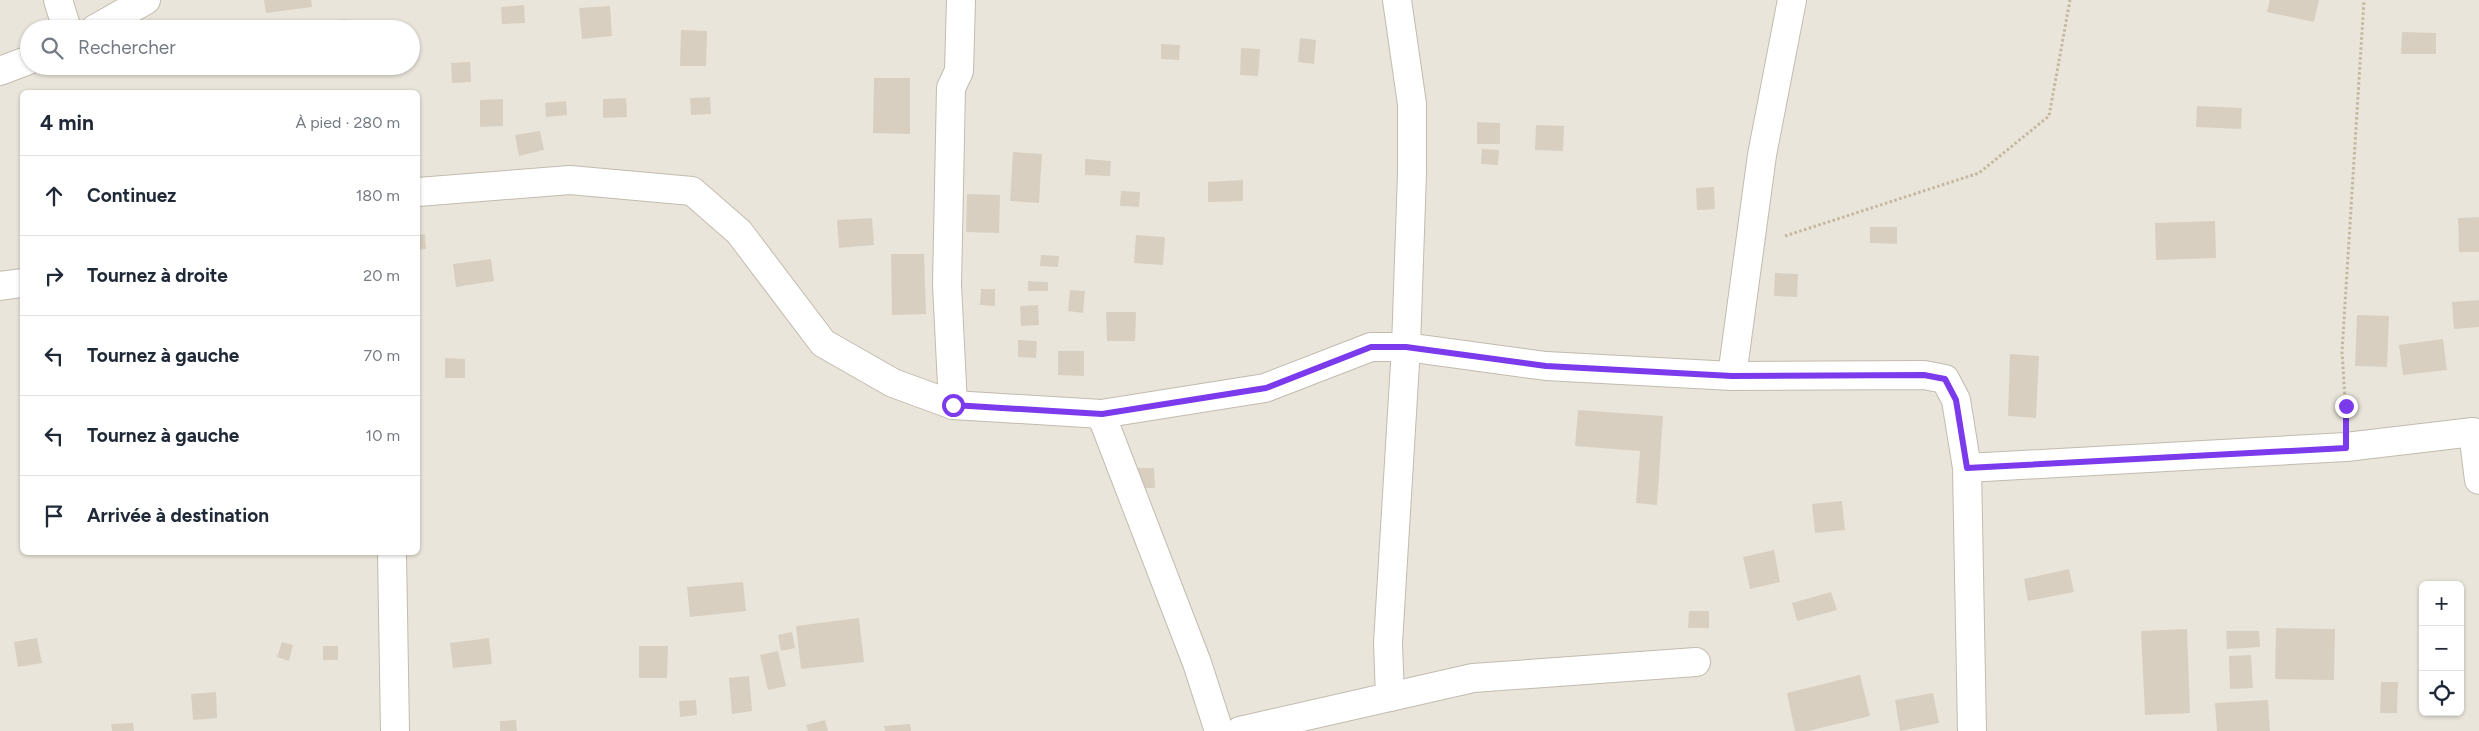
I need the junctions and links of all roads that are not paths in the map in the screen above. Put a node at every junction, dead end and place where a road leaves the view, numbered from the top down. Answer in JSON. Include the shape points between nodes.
{"nodes":[{"id":1,"x":58,"y":0,"type":"edge"},
{"id":2,"x":146,"y":0,"type":"edge"},
{"id":3,"x":961,"y":0,"type":"edge"},
{"id":4,"x":1397,"y":0,"type":"edge"},
{"id":5,"x":1792,"y":0,"type":"edge"},
{"id":6,"x":64,"y":20,"type":"edge"},
{"id":7,"x":111,"y":20,"type":"edge"},
{"id":8,"x":20,"y":63,"type":"edge"},
{"id":9,"x":0,"y":71,"type":"edge"},
{"id":10,"x":420,"y":192,"type":"edge"},
{"id":11,"x":20,"y":283,"type":"edge"},
{"id":12,"x":0,"y":286,"type":"edge"},
{"id":13,"x":1406,"y":347,"type":"junction"},
{"id":14,"x":1732,"y":376,"type":"junction"},
{"id":15,"x":953,"y":405,"type":"junction"},
{"id":16,"x":1102,"y":414,"type":"junction"},
{"id":17,"x":1967,"y":468,"type":"junction"},
{"id":18,"x":2479,"y":480,"type":"edge"},
{"id":19,"x":392,"y":555,"type":"edge"},
{"id":20,"x":1696,"y":662,"type":"dead end"},
{"id":21,"x":1390,"y":697,"type":"junction"},
{"id":22,"x":395,"y":731,"type":"edge"},
{"id":23,"x":1219,"y":731,"type":"edge"},
{"id":24,"x":1240,"y":731,"type":"edge"},
{"id":25,"x":1972,"y":731,"type":"edge"}],
"edges":[{"from":1,"to":6,"type":"street"},
{"from":2,"to":7,"type":"street"},
{"from":3,"to":15,"type":"street","via":[[959,71],[951,88],[947,285]]},
{"from":4,"to":13,"type":"street","via":[[1412,104]]},
{"from":5,"to":14,"type":"street","via":[[1762,155]]},
{"from":8,"to":9,"type":"street"},
{"from":10,"to":15,"type":"street","via":[[570,180],[692,191],[739,232],[823,343],[893,383]]},
{"from":11,"to":12,"type":"street"},
{"from":13,"to":14,"type":"street","via":[[1546,366]]},
{"from":13,"to":16,"type":"street","via":[[1371,347],[1266,388]]},
{"from":13,"to":21,"type":"street","via":[[1388,643]]},
{"from":14,"to":17,"type":"street","via":[[1924,375],[1945,379],[1956,400]]},
{"from":15,"to":16,"type":"street"},
{"from":16,"to":23,"type":"street","via":[[1197,663]]},
{"from":17,"to":18,"type":"street","via":[[2346,448],[2473,432]]},
{"from":17,"to":25,"type":"street"},
{"from":19,"to":22,"type":"street"},
{"from":20,"to":21,"type":"street","via":[[1473,678]]},
{"from":21,"to":24,"type":"street"}]}
